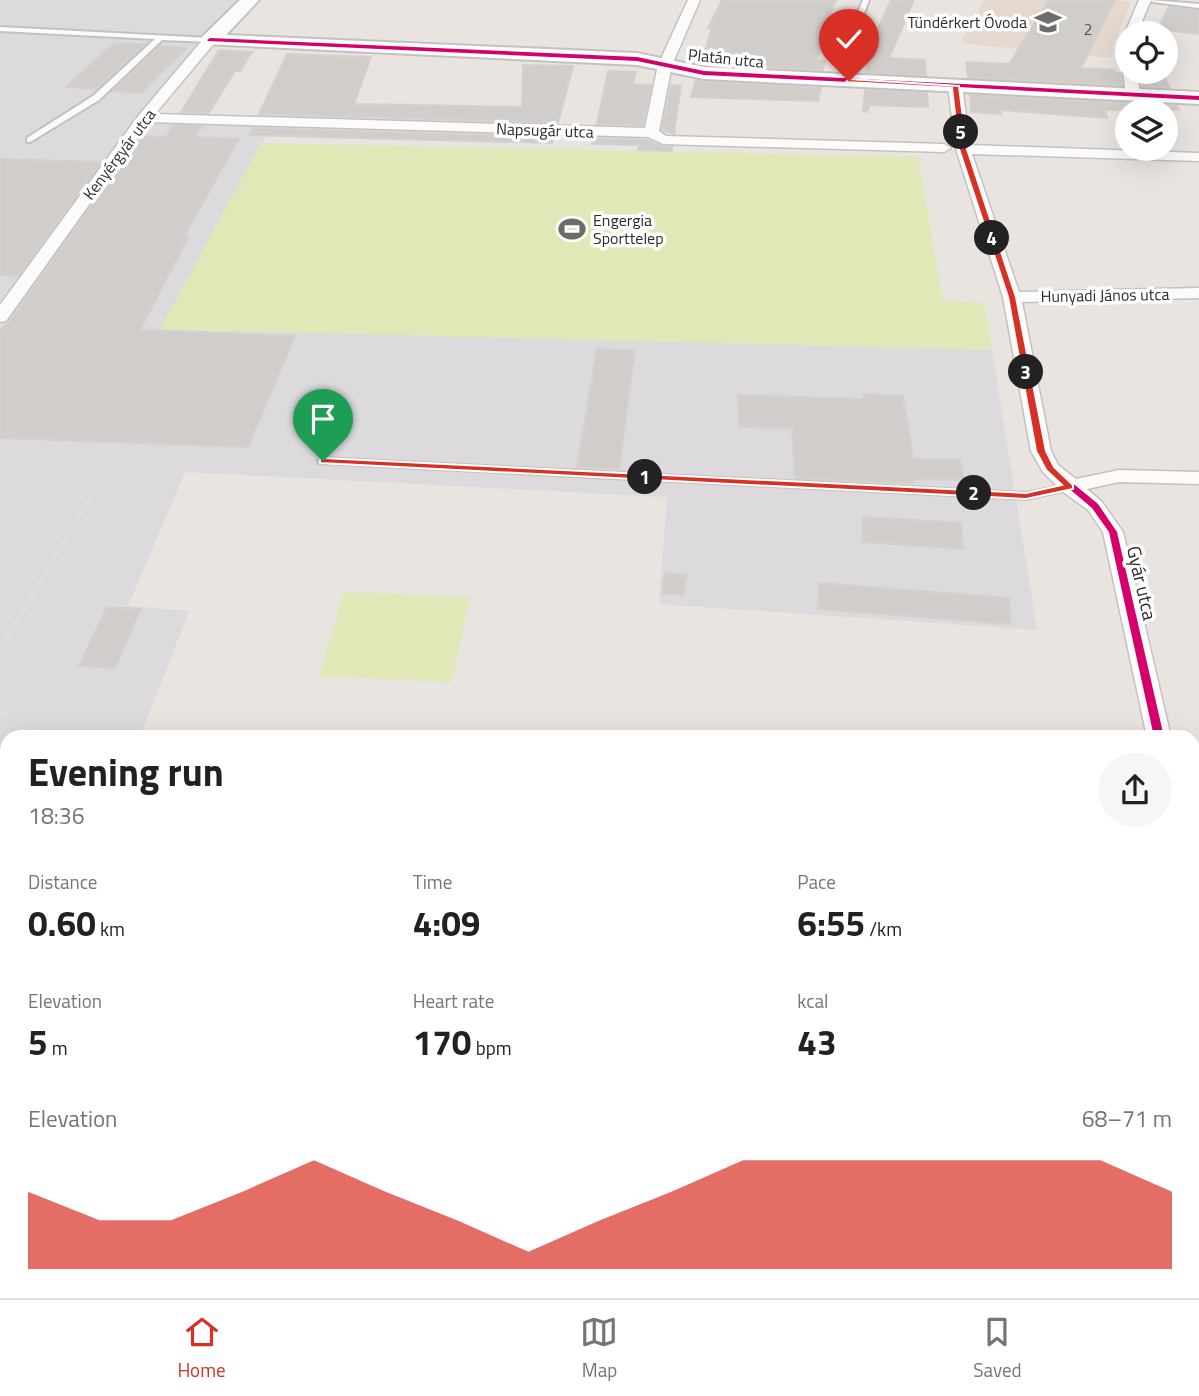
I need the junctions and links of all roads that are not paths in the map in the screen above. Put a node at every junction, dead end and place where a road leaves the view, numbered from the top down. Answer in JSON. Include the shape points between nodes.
{"nodes":[{"id":1,"x":250,"y":0,"type":"edge"},
{"id":2,"x":694,"y":0,"type":"edge"},
{"id":3,"x":866,"y":0,"type":"edge"},
{"id":4,"x":1145,"y":0,"type":"edge"},
{"id":5,"x":1153,"y":0,"type":"edge"},
{"id":6,"x":1199,"y":6,"type":"edge"},
{"id":7,"x":1136,"y":21,"type":"edge"},
{"id":8,"x":0,"y":29,"type":"edge"},
{"id":9,"x":159,"y":40,"type":"junction"},
{"id":10,"x":210,"y":40,"type":"junction"},
{"id":11,"x":665,"y":65,"type":"junction"},
{"id":12,"x":849,"y":81,"type":"junction"},
{"id":13,"x":1132,"y":84,"type":"edge"},
{"id":14,"x":955,"y":86,"type":"junction"},
{"id":15,"x":1133,"y":94,"type":"junction"},
{"id":16,"x":1199,"y":98,"type":"edge"},
{"id":17,"x":144,"y":118,"type":"junction"},
{"id":18,"x":651,"y":133,"type":"junction"},
{"id":19,"x":30,"y":140,"type":"dead end"},
{"id":20,"x":944,"y":148,"type":"dead end"},
{"id":21,"x":963,"y":149,"type":"junction"},
{"id":22,"x":1199,"y":157,"type":"edge"},
{"id":23,"x":1199,"y":293,"type":"edge"},
{"id":24,"x":1012,"y":297,"type":"junction"},
{"id":25,"x":0,"y":317,"type":"edge"},
{"id":26,"x":323,"y":461,"type":"dead end"},
{"id":27,"x":1199,"y":478,"type":"edge"},
{"id":28,"x":1069,"y":487,"type":"junction"},
{"id":29,"x":1157,"y":730,"type":"edge"}],
"edges":[{"from":1,"to":10,"type":"street","name":"Kenyérgyár utca"},
{"from":2,"to":11,"type":"street"},
{"from":3,"to":12,"type":"lane","via":[[850,40]]},
{"from":4,"to":7,"type":"street"},
{"from":5,"to":6,"type":"lane"},
{"from":8,"to":9,"type":"lane"},
{"from":9,"to":10,"type":"lane"},
{"from":9,"to":19,"type":"lane","via":[[96,98]]},
{"from":10,"to":11,"type":"street","name":"Platán utca","via":[[637,59]]},
{"from":10,"to":17,"type":"street","name":"Kenyérgyár utca"},
{"from":11,"to":12,"type":"street","name":"Platán utca","via":[[704,73]]},
{"from":11,"to":18,"type":"street"},
{"from":12,"to":14,"type":"street","name":"Platán utca"},
{"from":13,"to":15,"type":"street"},
{"from":14,"to":15,"type":"street","name":"Platán utca"},
{"from":14,"to":21,"type":"street","name":"Gyár utca"},
{"from":15,"to":16,"type":"street","name":"Platán utca"},
{"from":17,"to":18,"type":"street","name":"Napsugár utca"},
{"from":17,"to":25,"type":"street","name":"Kenyérgyár utca"},
{"from":18,"to":20,"type":"street","name":"Napsugár utca","via":[[663,140]]},
{"from":21,"to":22,"type":"street"},
{"from":21,"to":24,"type":"street","name":"Gyár utca"},
{"from":23,"to":24,"type":"street","name":"Hunyadi János utca"},
{"from":24,"to":28,"type":"street","name":"Gyár utca","via":[[1041,451],[1049,468]]},
{"from":26,"to":28,"type":"lane","via":[[1026,496]]},
{"from":27,"to":28,"type":"street","via":[[1119,476]]},
{"from":28,"to":29,"type":"street","name":"Gyár utca","via":[[1095,506],[1113,533]]}]}
